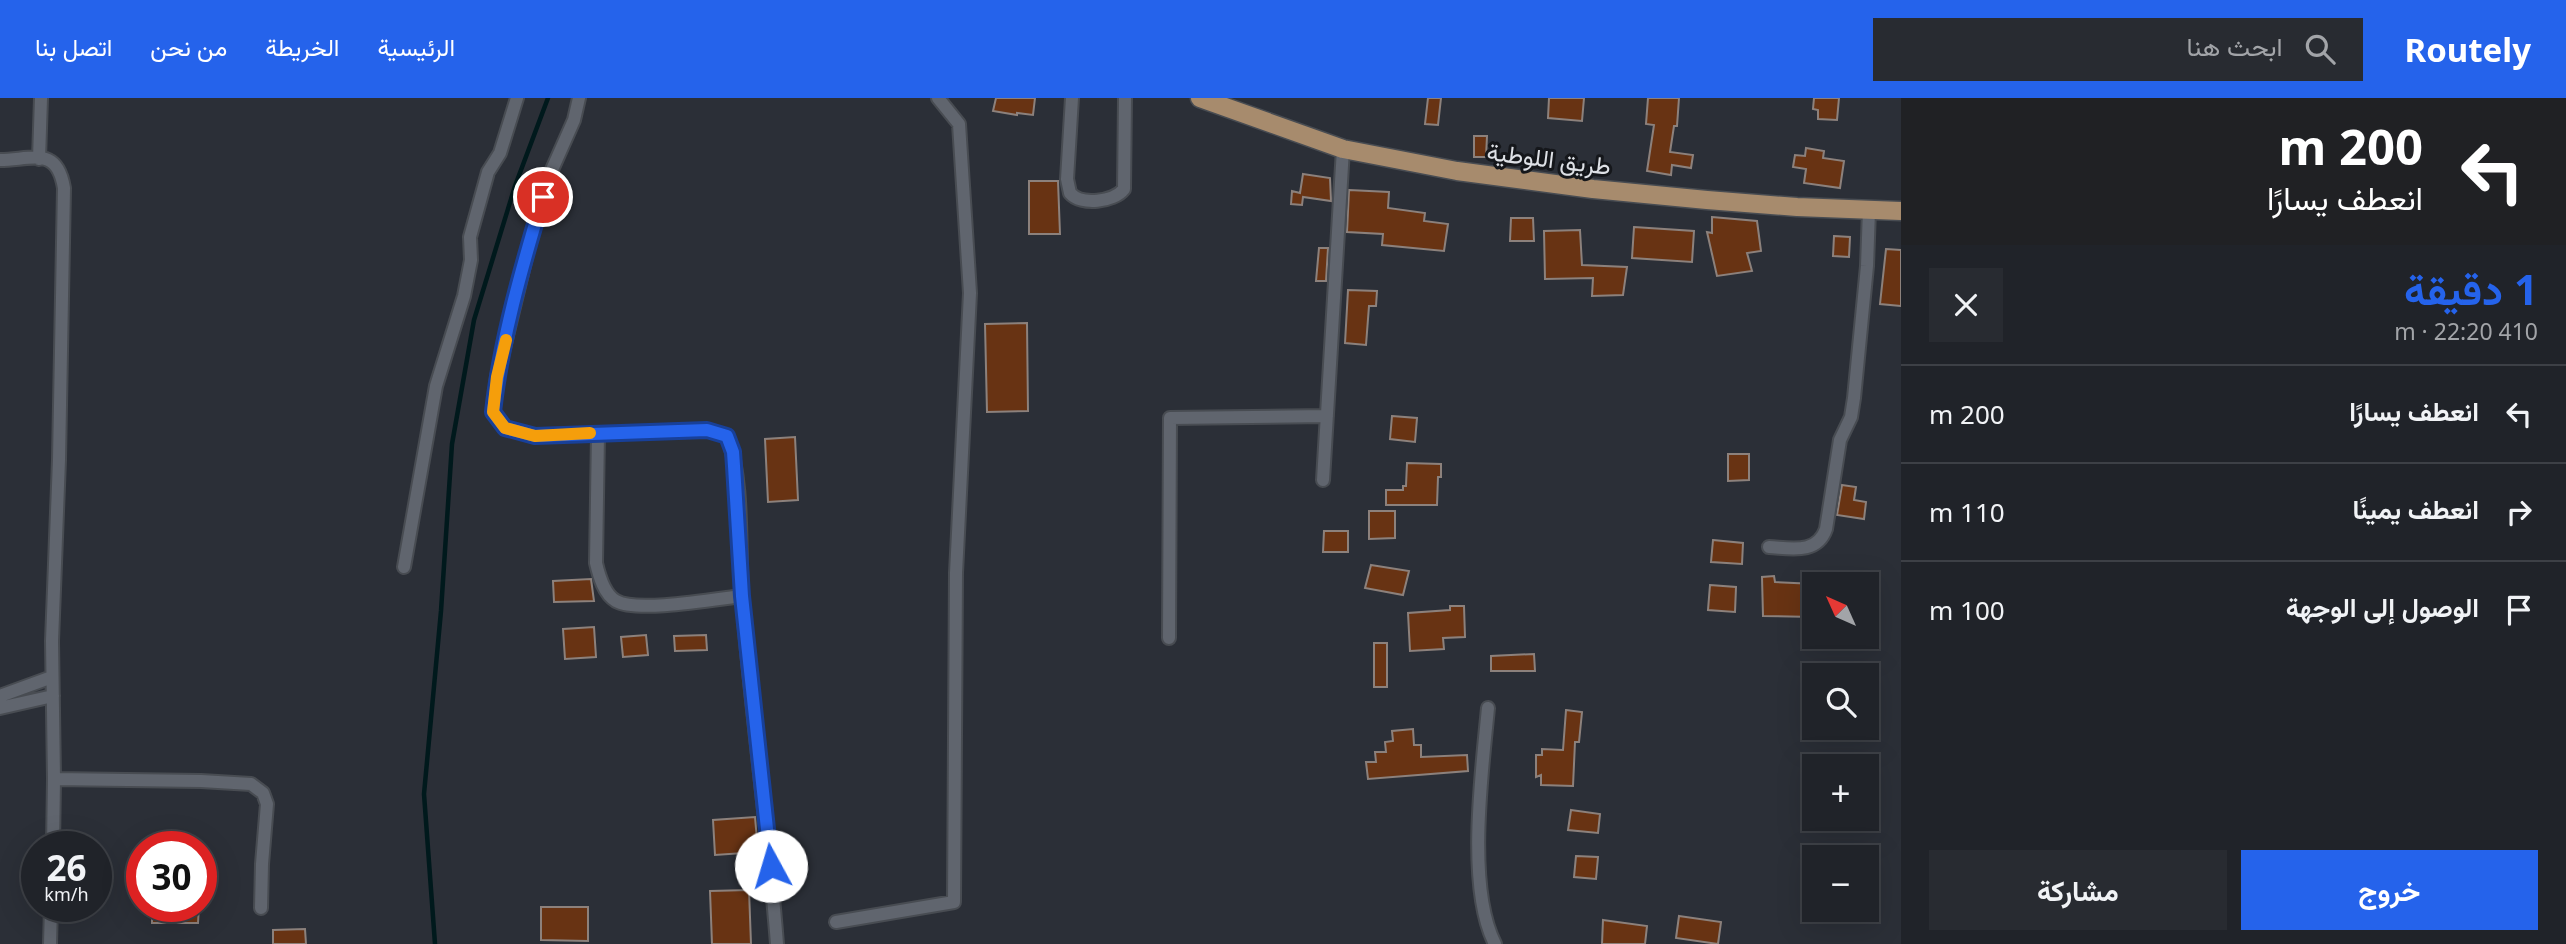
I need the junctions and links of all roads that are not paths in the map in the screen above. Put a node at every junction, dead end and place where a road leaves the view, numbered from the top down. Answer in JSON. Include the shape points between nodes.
{"nodes":[{"id":1,"x":41,"y":98,"type":"edge"},
{"id":2,"x":517,"y":98,"type":"edge"},
{"id":3,"x":579,"y":98,"type":"edge"},
{"id":4,"x":938,"y":98,"type":"edge"},
{"id":5,"x":1072,"y":98,"type":"edge"},
{"id":6,"x":1125,"y":98,"type":"edge"},
{"id":7,"x":1200,"y":98,"type":"edge"},
{"id":8,"x":1343,"y":149,"type":"junction"},
{"id":9,"x":39,"y":159,"type":"junction"},
{"id":10,"x":0,"y":160,"type":"edge"},
{"id":11,"x":1869,"y":211,"type":"junction"},
{"id":12,"x":1901,"y":211,"type":"edge"},
{"id":13,"x":1326,"y":416,"type":"junction"},
{"id":14,"x":598,"y":433,"type":"junction"},
{"id":15,"x":1323,"y":480,"type":"dead end"},
{"id":16,"x":1769,"y":547,"type":"dead end"},
{"id":17,"x":404,"y":567,"type":"dead end"},
{"id":18,"x":742,"y":596,"type":"junction"},
{"id":19,"x":1169,"y":638,"type":"dead end"},
{"id":20,"x":52,"y":677,"type":"junction"},
{"id":21,"x":0,"y":695,"type":"edge"},
{"id":22,"x":53,"y":696,"type":"junction"},
{"id":23,"x":0,"y":708,"type":"edge"},
{"id":24,"x":1488,"y":708,"type":"dead end"},
{"id":25,"x":54,"y":779,"type":"junction"},
{"id":26,"x":52,"y":831,"type":"edge"},
{"id":27,"x":261,"y":908,"type":"dead end"},
{"id":28,"x":51,"y":922,"type":"edge"},
{"id":29,"x":836,"y":922,"type":"dead end"},
{"id":30,"x":50,"y":944,"type":"edge"},
{"id":31,"x":777,"y":944,"type":"edge"},
{"id":32,"x":1494,"y":944,"type":"edge"}],
"edges":[{"from":1,"to":9,"type":"street"},
{"from":2,"to":17,"type":"street","via":[[500,153],[488,172],[470,237],[464,296],[436,386]]},
{"from":3,"to":14,"type":"street","via":[[528,248],[493,412],[505,428],[535,436]]},
{"from":4,"to":29,"type":"street","via":[[959,124],[970,293],[956,573],[954,902]]},
{"from":5,"to":6,"type":"street","via":[[1068,187],[1074,198],[1099,200],[1124,189]]},
{"from":7,"to":8,"type":"main road","name":"طريق اللوطية"},
{"from":8,"to":11,"type":"main road","name":"طريق اللوطية","via":[[1457,171],[1594,189]]},
{"from":8,"to":13,"type":"street"},
{"from":9,"to":10,"type":"street"},
{"from":9,"to":20,"type":"street","via":[[56,163],[64,188]]},
{"from":11,"to":12,"type":"main road","name":"طريق اللوطية"},
{"from":11,"to":16,"type":"street","via":[[1854,398],[1840,440],[1826,529],[1821,540],[1807,549]]},
{"from":13,"to":15,"type":"street"},
{"from":13,"to":19,"type":"street","via":[[1170,418]]},
{"from":14,"to":18,"type":"street","via":[[707,430],[727,436],[735,471]]},
{"from":14,"to":18,"type":"street","via":[[596,563],[611,597],[619,603],[640,605]]},
{"from":18,"to":31,"type":"street"},
{"from":20,"to":21,"type":"street"},
{"from":20,"to":22,"type":"street"},
{"from":22,"to":23,"type":"street"},
{"from":22,"to":25,"type":"street"},
{"from":24,"to":32,"type":"street","via":[[1478,817],[1481,889]]},
{"from":25,"to":26,"type":"street"},
{"from":25,"to":27,"type":"street","via":[[251,784],[263,793],[267,804]]},
{"from":28,"to":30,"type":"street"}]}
